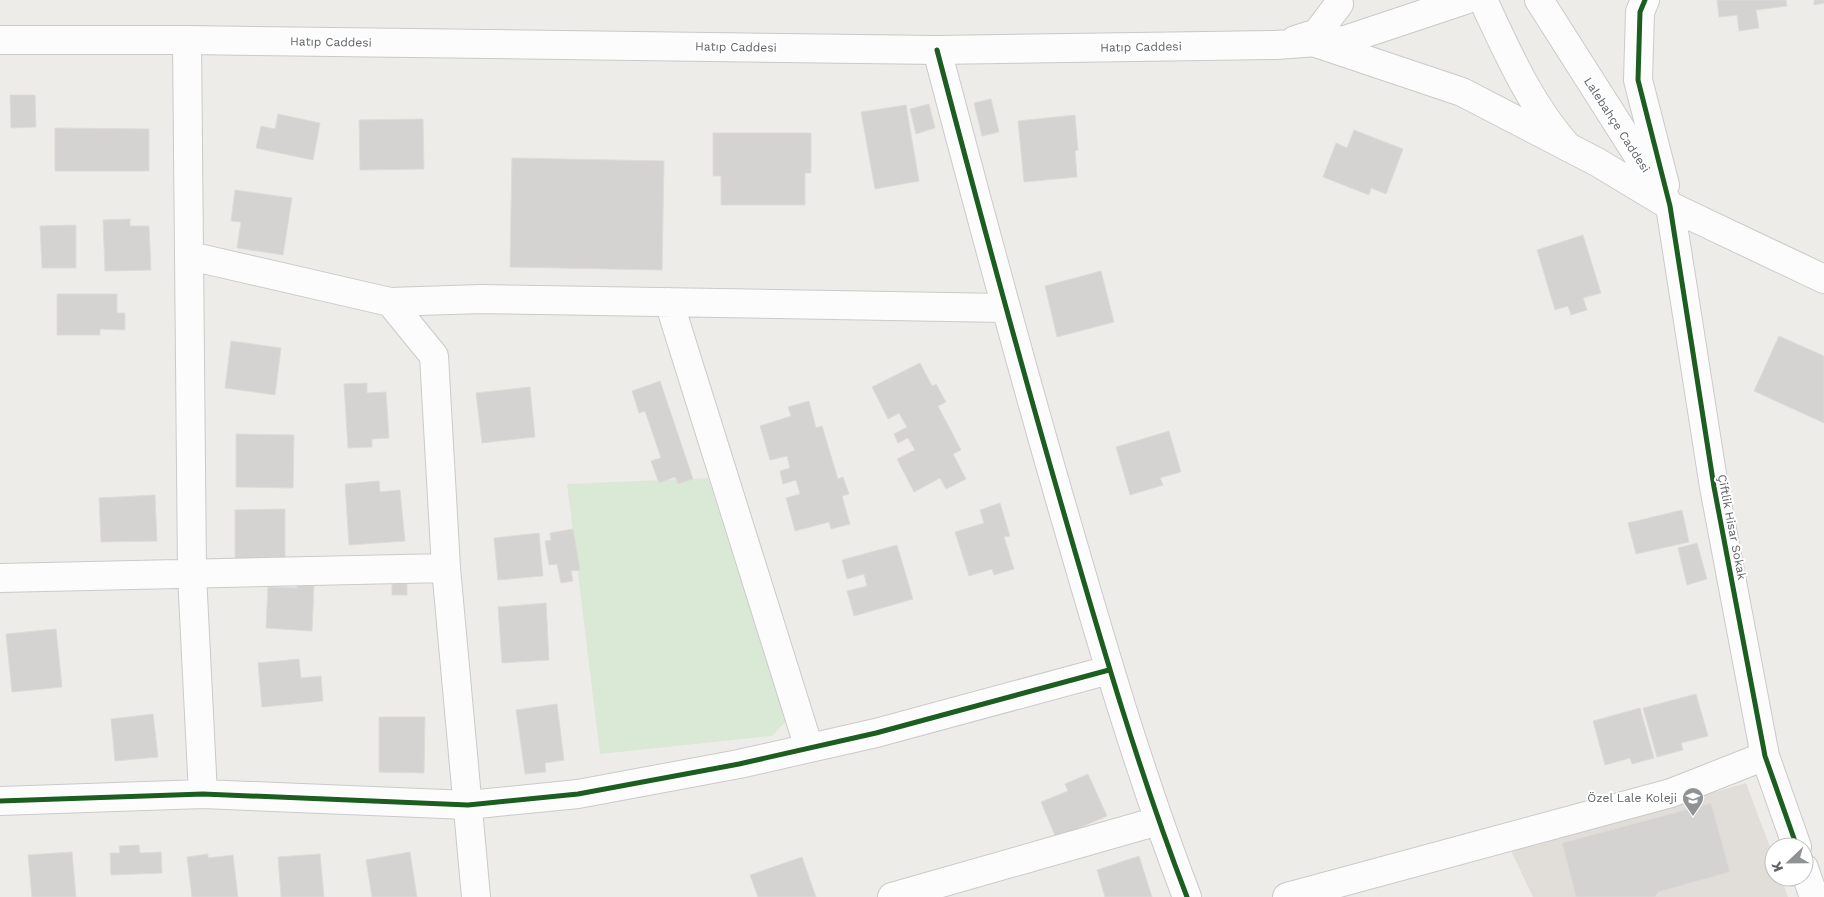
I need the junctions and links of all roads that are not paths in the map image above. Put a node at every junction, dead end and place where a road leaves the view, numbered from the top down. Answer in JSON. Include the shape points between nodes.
{"nodes":[{"id":1,"x":1338,"y":0,"type":"edge"},
{"id":2,"x":1466,"y":0,"type":"edge"},
{"id":3,"x":1483,"y":0,"type":"edge"},
{"id":4,"x":1539,"y":0,"type":"edge"},
{"id":5,"x":1645,"y":0,"type":"edge"},
{"id":6,"x":0,"y":40,"type":"edge"},
{"id":7,"x":187,"y":40,"type":"junction"},
{"id":8,"x":1313,"y":42,"type":"junction"},
{"id":9,"x":1276,"y":45,"type":"junction"},
{"id":10,"x":937,"y":50,"type":"junction"},
{"id":11,"x":1568,"y":147,"type":"junction"},
{"id":12,"x":1670,"y":206,"type":"junction"},
{"id":13,"x":190,"y":256,"type":"junction"},
{"id":14,"x":1824,"y":279,"type":"edge"},
{"id":15,"x":390,"y":302,"type":"junction"},
{"id":16,"x":669,"y":302,"type":"junction"},
{"id":17,"x":1004,"y":308,"type":"junction"},
{"id":18,"x":446,"y":568,"type":"junction"},
{"id":19,"x":192,"y":575,"type":"junction"},
{"id":20,"x":0,"y":578,"type":"edge"},
{"id":21,"x":1109,"y":670,"type":"junction"},
{"id":22,"x":809,"y":748,"type":"junction"},
{"id":23,"x":1765,"y":756,"type":"junction"},
{"id":24,"x":203,"y":794,"type":"junction"},
{"id":25,"x":0,"y":801,"type":"edge"},
{"id":26,"x":468,"y":805,"type":"junction"},
{"id":27,"x":1158,"y":821,"type":"junction"},
{"id":28,"x":1793,"y":837,"type":"edge"},
{"id":29,"x":476,"y":897,"type":"edge"},
{"id":30,"x":892,"y":897,"type":"edge"},
{"id":31,"x":1187,"y":897,"type":"edge"},
{"id":32,"x":1287,"y":897,"type":"edge"}],
"edges":[{"from":1,"to":9,"type":"street","via":[[1339,4],[1317,33]]},
{"from":2,"to":8,"type":"street","name":"Hatıp Caddesi","via":[[1345,40]]},
{"from":3,"to":11,"type":"street","via":[[1516,70],[1553,130]]},
{"from":4,"to":12,"type":"street","name":"Lalebahçe Caddesi"},
{"from":5,"to":12,"type":"street","name":"Çiftlik Hisar Sokak","via":[[1640,12],[1638,80]]},
{"from":6,"to":7,"type":"street","name":"Hatıp Caddesi"},
{"from":7,"to":10,"type":"street","name":"Hatıp Caddesi"},
{"from":7,"to":13,"type":"street"},
{"from":8,"to":9,"type":"street","name":"Hatıp Caddesi"},
{"from":8,"to":11,"type":"street","via":[[1462,92]]},
{"from":9,"to":10,"type":"street","name":"Hatıp Caddesi"},
{"from":10,"to":17,"type":"street"},
{"from":11,"to":12,"type":"street"},
{"from":12,"to":14,"type":"street"},
{"from":12,"to":23,"type":"street","name":"Çiftlik Hisar Sokak","via":[[1714,487]]},
{"from":13,"to":15,"type":"street"},
{"from":13,"to":19,"type":"street"},
{"from":15,"to":16,"type":"street","via":[[481,299]]},
{"from":15,"to":18,"type":"street","via":[[434,356]]},
{"from":16,"to":17,"type":"street"},
{"from":16,"to":22,"type":"street"},
{"from":17,"to":21,"type":"street"},
{"from":18,"to":19,"type":"street"},
{"from":18,"to":26,"type":"street"},
{"from":19,"to":20,"type":"street"},
{"from":19,"to":24,"type":"street"},
{"from":21,"to":22,"type":"street"},
{"from":21,"to":27,"type":"street"},
{"from":22,"to":26,"type":"street","via":[[578,794]]},
{"from":23,"to":28,"type":"street","name":"Çiftlik Hisar Sokak"},
{"from":23,"to":32,"type":"street","via":[[1671,794]]},
{"from":24,"to":25,"type":"street"},
{"from":24,"to":26,"type":"street"},
{"from":26,"to":29,"type":"street"},
{"from":27,"to":30,"type":"street"},
{"from":27,"to":31,"type":"street"}]}
